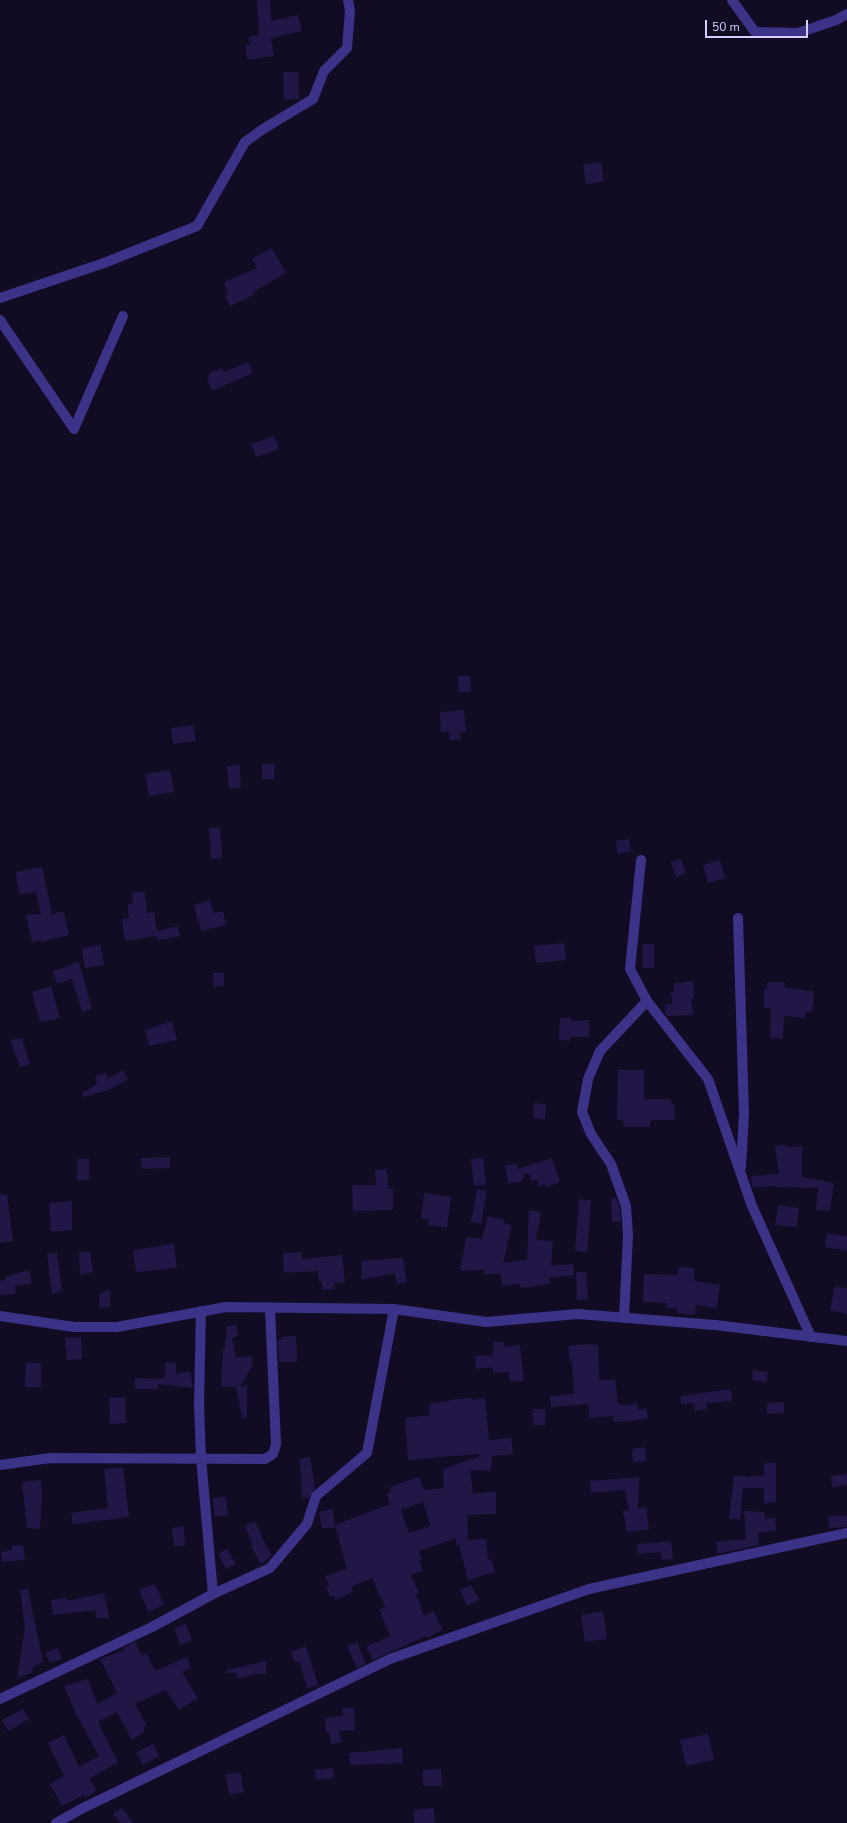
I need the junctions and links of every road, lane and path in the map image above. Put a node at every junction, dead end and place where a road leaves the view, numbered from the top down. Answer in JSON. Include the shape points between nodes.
{"nodes":[{"id":1,"x":348,"y":0,"type":"edge"},
{"id":2,"x":732,"y":0,"type":"edge"},
{"id":3,"x":847,"y":14,"type":"edge"},
{"id":4,"x":0,"y":298,"type":"edge"},
{"id":5,"x":123,"y":316,"type":"dead end"},
{"id":6,"x":0,"y":320,"type":"edge"},
{"id":7,"x":641,"y":860,"type":"dead end"},
{"id":8,"x":738,"y":918,"type":"dead end"},
{"id":9,"x":647,"y":1001,"type":"junction"},
{"id":10,"x":740,"y":1174,"type":"junction"},
{"id":11,"x":270,"y":1308,"type":"junction"},
{"id":12,"x":394,"y":1309,"type":"junction"},
{"id":13,"x":201,"y":1311,"type":"junction"},
{"id":14,"x":0,"y":1316,"type":"edge"},
{"id":15,"x":624,"y":1318,"type":"junction"},
{"id":16,"x":811,"y":1337,"type":"junction"},
{"id":17,"x":847,"y":1341,"type":"edge"},
{"id":18,"x":201,"y":1458,"type":"junction"},
{"id":19,"x":0,"y":1465,"type":"edge"},
{"id":20,"x":847,"y":1532,"type":"edge"},
{"id":21,"x":213,"y":1594,"type":"junction"},
{"id":22,"x":0,"y":1699,"type":"edge"},
{"id":23,"x":56,"y":1823,"type":"edge"}],
"edges":[{"from":1,"to":4,"type":"street","via":[[350,11],[347,48],[324,71],[314,99],[245,142],[197,226],[104,263]]},
{"from":2,"to":3,"type":"street","via":[[754,32],[798,33]]},
{"from":5,"to":6,"type":"street","via":[[74,429]]},
{"from":7,"to":9,"type":"street","via":[[630,969]]},
{"from":8,"to":10,"type":"street","via":[[744,1114]]},
{"from":9,"to":10,"type":"street","via":[[708,1079]]},
{"from":9,"to":15,"type":"street","via":[[600,1052],[588,1079],[582,1112],[591,1134],[611,1164],[626,1206],[628,1235]]},
{"from":10,"to":16,"type":"street"},
{"from":11,"to":12,"type":"street"},
{"from":11,"to":13,"type":"street","via":[[226,1307]]},
{"from":11,"to":18,"type":"street","via":[[276,1444],[273,1454],[265,1459]]},
{"from":12,"to":15,"type":"street","via":[[486,1322],[578,1314]]},
{"from":12,"to":21,"type":"street","via":[[367,1453],[316,1496],[307,1524],[270,1568]]},
{"from":13,"to":14,"type":"street","via":[[117,1327],[74,1327]]},
{"from":13,"to":18,"type":"street"},
{"from":15,"to":16,"type":"street","via":[[715,1325]]},
{"from":16,"to":17,"type":"street"},
{"from":18,"to":19,"type":"street","via":[[50,1458]]},
{"from":18,"to":21,"type":"street"},
{"from":20,"to":23,"type":"street","via":[[589,1590],[390,1659]]},
{"from":21,"to":22,"type":"street","via":[[152,1627]]}]}
